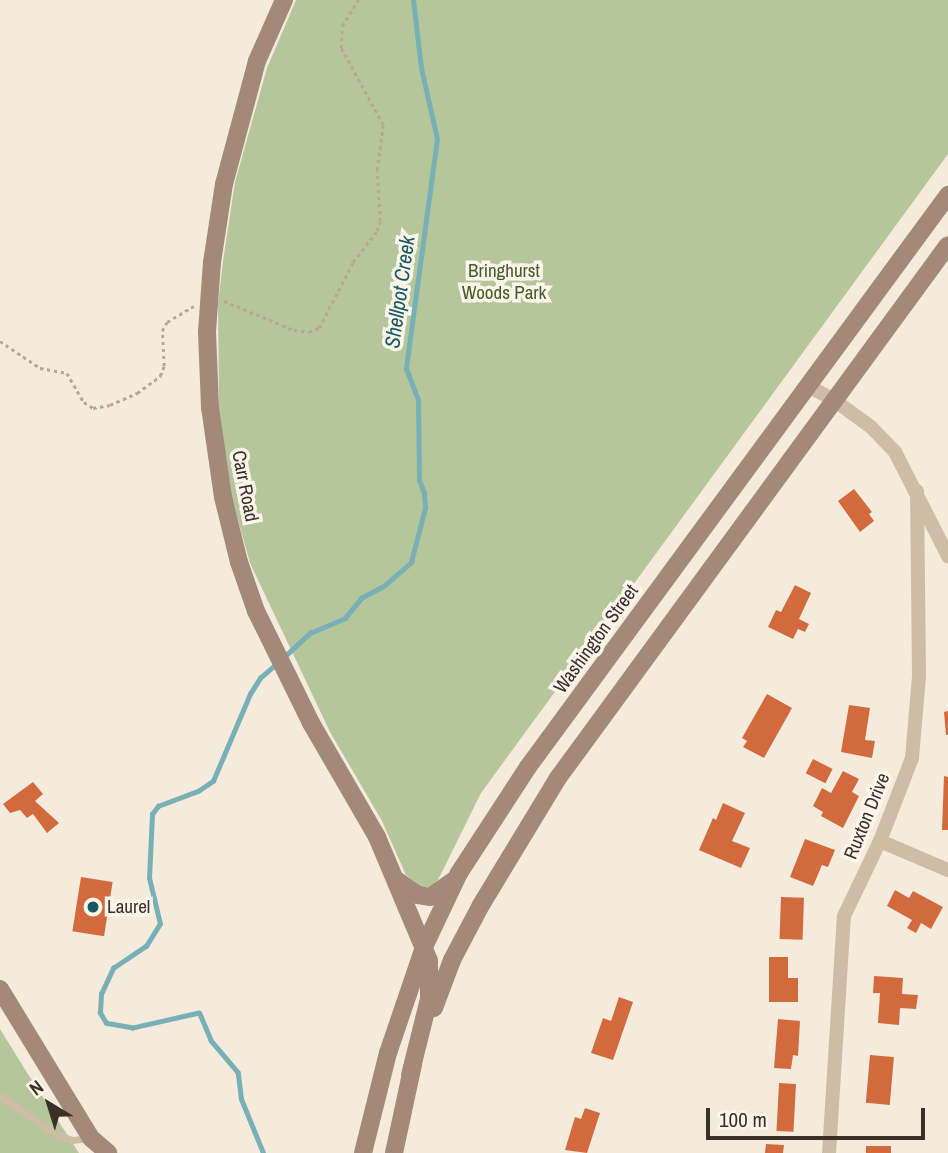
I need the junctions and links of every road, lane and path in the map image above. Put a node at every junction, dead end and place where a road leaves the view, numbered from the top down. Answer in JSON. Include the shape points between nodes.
{"nodes":[{"id":1,"x":284,"y":0,"type":"edge"},
{"id":2,"x":358,"y":0,"type":"edge"},
{"id":3,"x":948,"y":195,"type":"edge"},
{"id":4,"x":948,"y":245,"type":"edge"},
{"id":5,"x":210,"y":301,"type":"junction"},
{"id":6,"x":0,"y":341,"type":"edge"},
{"id":7,"x":808,"y":386,"type":"junction"},
{"id":8,"x":834,"y":400,"type":"junction"},
{"id":9,"x":917,"y":491,"type":"junction"},
{"id":10,"x":948,"y":556,"type":"edge"},
{"id":11,"x":880,"y":841,"type":"junction"},
{"id":12,"x":948,"y":870,"type":"edge"},
{"id":13,"x":459,"y":873,"type":"junction"},
{"id":14,"x":398,"y":881,"type":"junction"},
{"id":15,"x":481,"y":905,"type":"junction"},
{"id":16,"x":414,"y":921,"type":"junction"},
{"id":17,"x":432,"y":929,"type":"junction"},
{"id":18,"x":424,"y":947,"type":"junction"},
{"id":19,"x":0,"y":989,"type":"edge"},
{"id":20,"x":410,"y":1074,"type":"junction"},
{"id":21,"x":0,"y":1096,"type":"edge"},
{"id":22,"x":91,"y":1138,"type":"junction"},
{"id":23,"x":107,"y":1153,"type":"edge"},
{"id":24,"x":363,"y":1153,"type":"edge"},
{"id":25,"x":394,"y":1153,"type":"edge"},
{"id":26,"x":829,"y":1153,"type":"edge"}],
"edges":[{"from":1,"to":5,"type":"main road","name":"Carr Road","via":[[257,61],[224,184]]},
{"from":2,"to":5,"type":"path","via":[[342,26],[341,48],[383,125],[377,231],[353,262],[319,328],[295,330],[220,299]]},
{"from":3,"to":7,"type":"main road","name":"Washington Street"},
{"from":4,"to":8,"type":"main road"},
{"from":5,"to":6,"type":"path","via":[[167,322],[162,331],[164,366],[160,376],[110,405],[93,408],[84,402],[67,373],[40,368]]},
{"from":5,"to":14,"type":"main road","name":"Carr Road","via":[[210,407],[223,496],[239,562],[279,661]]},
{"from":7,"to":8,"type":"street"},
{"from":7,"to":13,"type":"main road","name":"Washington Street","via":[[528,767]]},
{"from":8,"to":9,"type":"street","via":[[895,452]]},
{"from":8,"to":15,"type":"main road","via":[[558,778]]},
{"from":9,"to":10,"type":"street"},
{"from":9,"to":11,"type":"street","name":"Ruxton Drive","via":[[919,677],[912,758]]},
{"from":11,"to":12,"type":"street"},
{"from":11,"to":26,"type":"street","name":"Ruxton Drive","via":[[844,916]]},
{"from":13,"to":14,"type":"main road","via":[[430,897],[418,895]]},
{"from":13,"to":17,"type":"main road","name":"Washington Street"},
{"from":14,"to":16,"type":"main road","name":"Carr Road"},
{"from":15,"to":17,"type":"main road","via":[[455,926]]},
{"from":15,"to":20,"type":"main road","via":[[452,960]]},
{"from":16,"to":17,"type":"main road"},
{"from":16,"to":18,"type":"main road","name":"Carr Road"},
{"from":17,"to":18,"type":"main road","name":"Washington Street"},
{"from":18,"to":20,"type":"main road","name":"Carr Road","via":[[430,989]]},
{"from":18,"to":24,"type":"main road","name":"Washington Street","via":[[388,1053]]},
{"from":19,"to":22,"type":"main road"},
{"from":20,"to":25,"type":"main road"},
{"from":21,"to":22,"type":"lane","via":[[56,1134],[72,1140]]},
{"from":22,"to":23,"type":"main road"}]}
